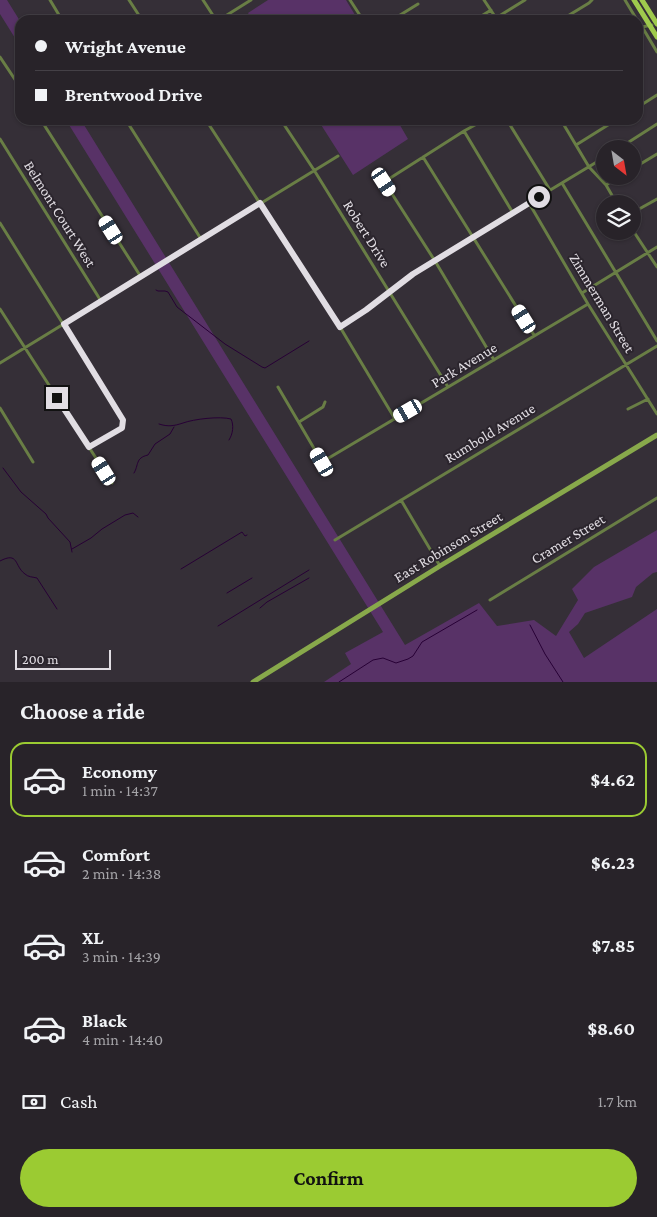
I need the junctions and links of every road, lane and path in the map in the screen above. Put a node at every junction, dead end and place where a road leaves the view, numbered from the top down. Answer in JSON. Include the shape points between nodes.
{"nodes":[{"id":1,"x":50,"y":0,"type":"edge"},
{"id":2,"x":129,"y":0,"type":"edge"},
{"id":3,"x":203,"y":0,"type":"edge"},
{"id":4,"x":251,"y":0,"type":"edge"},
{"id":5,"x":350,"y":0,"type":"edge"},
{"id":6,"x":484,"y":0,"type":"edge"},
{"id":7,"x":525,"y":0,"type":"edge"},
{"id":8,"x":592,"y":0,"type":"edge"},
{"id":9,"x":625,"y":0,"type":"edge"},
{"id":10,"x":634,"y":0,"type":"edge"},
{"id":11,"x":642,"y":0,"type":"edge"},
{"id":12,"x":418,"y":4,"type":"dead end"},
{"id":13,"x":491,"y":10,"type":"junction"},
{"id":14,"x":59,"y":15,"type":"edge"},
{"id":15,"x":139,"y":15,"type":"edge"},
{"id":16,"x":214,"y":15,"type":"edge"},
{"id":17,"x":226,"y":15,"type":"edge"},
{"id":18,"x":360,"y":15,"type":"edge"},
{"id":19,"x":400,"y":15,"type":"edge"},
{"id":20,"x":483,"y":15,"type":"edge"},
{"id":21,"x":494,"y":15,"type":"edge"},
{"id":22,"x":503,"y":15,"type":"edge"},
{"id":23,"x":569,"y":15,"type":"edge"},
{"id":24,"x":634,"y":15,"type":"edge"},
{"id":25,"x":657,"y":24,"type":"edge"},
{"id":26,"x":650,"y":26,"type":"junction"},
{"id":27,"x":643,"y":27,"type":"edge"},
{"id":28,"x":643,"y":29,"type":"edge"},
{"id":29,"x":657,"y":37,"type":"edge"},
{"id":30,"x":657,"y":52,"type":"edge"},
{"id":31,"x":0,"y":57,"type":"edge"},
{"id":32,"x":15,"y":80,"type":"edge"},
{"id":33,"x":657,"y":95,"type":"edge"},
{"id":34,"x":643,"y":104,"type":"edge"},
{"id":35,"x":657,"y":124,"type":"edge"},
{"id":36,"x":44,"y":125,"type":"edge"},
{"id":37,"x":129,"y":125,"type":"edge"},
{"id":38,"x":209,"y":125,"type":"edge"},
{"id":39,"x":284,"y":125,"type":"edge"},
{"id":40,"x":475,"y":125,"type":"edge"},
{"id":41,"x":510,"y":125,"type":"edge"},
{"id":42,"x":564,"y":125,"type":"edge"},
{"id":43,"x":608,"y":125,"type":"edge"},
{"id":44,"x":464,"y":131,"type":"junction"},
{"id":45,"x":0,"y":139,"type":"edge"},
{"id":46,"x":632,"y":140,"type":"edge"},
{"id":47,"x":576,"y":145,"type":"junction"},
{"id":48,"x":657,"y":154,"type":"edge"},
{"id":49,"x":338,"y":156,"type":"dead end"},
{"id":50,"x":423,"y":157,"type":"junction"},
{"id":51,"x":596,"y":163,"type":"edge"},
{"id":52,"x":641,"y":164,"type":"edge"},
{"id":53,"x":589,"y":167,"type":"junction"},
{"id":54,"x":314,"y":170,"type":"junction"},
{"id":55,"x":378,"y":172,"type":"dead end"},
{"id":56,"x":596,"y":174,"type":"edge"},
{"id":57,"x":384,"y":182,"type":"junction"},
{"id":58,"x":562,"y":184,"type":"junction"},
{"id":59,"x":606,"y":185,"type":"edge"},
{"id":60,"x":550,"y":190,"type":"junction"},
{"id":61,"x":612,"y":195,"type":"edge"},
{"id":62,"x":657,"y":199,"type":"edge"},
{"id":63,"x":260,"y":203,"type":"junction"},
{"id":64,"x":528,"y":203,"type":"junction"},
{"id":65,"x":641,"y":208,"type":"edge"},
{"id":66,"x":513,"y":213,"type":"junction"},
{"id":67,"x":0,"y":223,"type":"edge"},
{"id":68,"x":474,"y":236,"type":"junction"},
{"id":69,"x":202,"y":240,"type":"junction"},
{"id":70,"x":640,"y":240,"type":"edge"},
{"id":71,"x":657,"y":247,"type":"edge"},
{"id":72,"x":648,"y":252,"type":"junction"},
{"id":73,"x":435,"y":261,"type":"junction"},
{"id":74,"x":657,"y":267,"type":"edge"},
{"id":75,"x":615,"y":272,"type":"junction"},
{"id":76,"x":141,"y":276,"type":"junction"},
{"id":77,"x":390,"y":292,"type":"junction"},
{"id":78,"x":582,"y":293,"type":"junction"},
{"id":79,"x":101,"y":301,"type":"junction"},
{"id":80,"x":588,"y":304,"type":"junction"},
{"id":81,"x":0,"y":309,"type":"edge"},
{"id":82,"x":64,"y":324,"type":"junction"},
{"id":83,"x":340,"y":327,"type":"junction"},
{"id":84,"x":534,"y":335,"type":"junction"},
{"id":85,"x":657,"y":341,"type":"edge"},
{"id":86,"x":657,"y":346,"type":"edge"},
{"id":87,"x":25,"y":348,"type":"junction"},
{"id":88,"x":494,"y":360,"type":"junction"},
{"id":89,"x":0,"y":363,"type":"edge"},
{"id":90,"x":626,"y":364,"type":"junction"},
{"id":91,"x":278,"y":387,"type":"dead end"},
{"id":92,"x":448,"y":387,"type":"junction"},
{"id":93,"x":648,"y":398,"type":"junction"},
{"id":94,"x":324,"y":402,"type":"dead end"},
{"id":95,"x":0,"y":408,"type":"edge"},
{"id":96,"x":628,"y":410,"type":"dead end"},
{"id":97,"x":657,"y":414,"type":"edge"},
{"id":98,"x":395,"y":419,"type":"junction"},
{"id":99,"x":299,"y":422,"type":"junction"},
{"id":100,"x":657,"y":435,"type":"edge"},
{"id":101,"x":89,"y":447,"type":"junction"},
{"id":102,"x":33,"y":462,"type":"dead end"},
{"id":103,"x":112,"y":483,"type":"dead end"},
{"id":104,"x":657,"y":498,"type":"edge"},
{"id":105,"x":400,"y":500,"type":"junction"},
{"id":106,"x":335,"y":540,"type":"dead end"},
{"id":107,"x":440,"y":566,"type":"junction"},
{"id":108,"x":490,"y":600,"type":"dead end"},
{"id":109,"x":253,"y":682,"type":"edge"}],
"edges":[{"from":1,"to":14,"type":"street"},
{"from":2,"to":15,"type":"street"},
{"from":3,"to":16,"type":"street"},
{"from":4,"to":17,"type":"street"},
{"from":5,"to":18,"type":"street"},
{"from":6,"to":13,"type":"street"},
{"from":7,"to":22,"type":"street"},
{"from":8,"to":23,"type":"street"},
{"from":9,"to":24,"type":"street"},
{"from":10,"to":26,"type":"main road"},
{"from":11,"to":25,"type":"main road"},
{"from":12,"to":19,"type":"street"},
{"from":13,"to":20,"type":"street"},
{"from":13,"to":21,"type":"street"},
{"from":25,"to":26,"type":"street"},
{"from":26,"to":27,"type":"street"},
{"from":26,"to":29,"type":"main road"},
{"from":28,"to":30,"type":"street"},
{"from":31,"to":32,"type":"street"},
{"from":33,"to":34,"type":"street"},
{"from":35,"to":46,"type":"street"},
{"from":36,"to":76,"type":"street"},
{"from":37,"to":69,"type":"street"},
{"from":38,"to":63,"type":"street"},
{"from":39,"to":54,"type":"street","name":"Robert Drive"},
{"from":40,"to":44,"type":"street"},
{"from":41,"to":60,"type":"street"},
{"from":42,"to":47,"type":"street"},
{"from":43,"to":47,"type":"street"},
{"from":44,"to":50,"type":"street"},
{"from":44,"to":66,"type":"street"},
{"from":45,"to":79,"type":"street","name":"Belmont Court West"},
{"from":47,"to":53,"type":"street"},
{"from":48,"to":52,"type":"street"},
{"from":49,"to":54,"type":"street"},
{"from":50,"to":57,"type":"street"},
{"from":50,"to":68,"type":"street"},
{"from":51,"to":53,"type":"street"},
{"from":53,"to":56,"type":"street"},
{"from":53,"to":58,"type":"street"},
{"from":54,"to":63,"type":"street"},
{"from":54,"to":77,"type":"street","name":"Robert Drive"},
{"from":55,"to":57,"type":"street"},
{"from":57,"to":73,"type":"street"},
{"from":58,"to":60,"type":"street"},
{"from":58,"to":75,"type":"street"},
{"from":59,"to":61,"type":"street"},
{"from":60,"to":64,"type":"street"},
{"from":62,"to":65,"type":"street"},
{"from":63,"to":69,"type":"street"},
{"from":63,"to":83,"type":"street"},
{"from":64,"to":66,"type":"street"},
{"from":64,"to":78,"type":"street","name":"Zimmerman Street"},
{"from":66,"to":68,"type":"street"},
{"from":67,"to":82,"type":"street"},
{"from":68,"to":73,"type":"street"},
{"from":68,"to":84,"type":"street"},
{"from":69,"to":76,"type":"street"},
{"from":70,"to":72,"type":"street"},
{"from":71,"to":72,"type":"street"},
{"from":72,"to":74,"type":"street"},
{"from":72,"to":75,"type":"street"},
{"from":73,"to":77,"type":"street"},
{"from":73,"to":88,"type":"street"},
{"from":75,"to":78,"type":"street"},
{"from":75,"to":85,"type":"street"},
{"from":76,"to":79,"type":"street"},
{"from":77,"to":83,"type":"street"},
{"from":77,"to":92,"type":"street","name":"Robert Drive"},
{"from":78,"to":80,"type":"street","name":"Zimmerman Street"},
{"from":79,"to":82,"type":"street"},
{"from":80,"to":84,"type":"street","name":"Park Avenue"},
{"from":80,"to":90,"type":"street","name":"Zimmerman Street"},
{"from":81,"to":87,"type":"street"},
{"from":82,"to":87,"type":"street"},
{"from":82,"to":101,"type":"street","via":[[123,420],[122,428]]},
{"from":83,"to":98,"type":"street"},
{"from":84,"to":88,"type":"street","name":"Park Avenue"},
{"from":86,"to":90,"type":"street","name":"Rumbold Avenue"},
{"from":87,"to":89,"type":"street"},
{"from":87,"to":101,"type":"street"},
{"from":88,"to":92,"type":"street","name":"Park Avenue"},
{"from":90,"to":93,"type":"street","name":"Zimmerman Street"},
{"from":90,"to":105,"type":"street","name":"Rumbold Avenue"},
{"from":91,"to":99,"type":"street","name":"Park Avenue"},
{"from":92,"to":98,"type":"street","name":"Park Avenue"},
{"from":93,"to":96,"type":"street"},
{"from":93,"to":97,"type":"street","name":"Zimmerman Street"},
{"from":94,"to":99,"type":"street","via":[[323,407]]},
{"from":95,"to":102,"type":"street"},
{"from":98,"to":99,"type":"street","name":"Park Avenue","via":[[322,462]]},
{"from":100,"to":107,"type":"street","name":"East Robinson Street"},
{"from":101,"to":103,"type":"street"},
{"from":104,"to":108,"type":"street","name":"Cramer Street"},
{"from":105,"to":106,"type":"street","name":"Rumbold Avenue"},
{"from":105,"to":107,"type":"street"},
{"from":107,"to":109,"type":"street","name":"East Robinson Street"}]}
